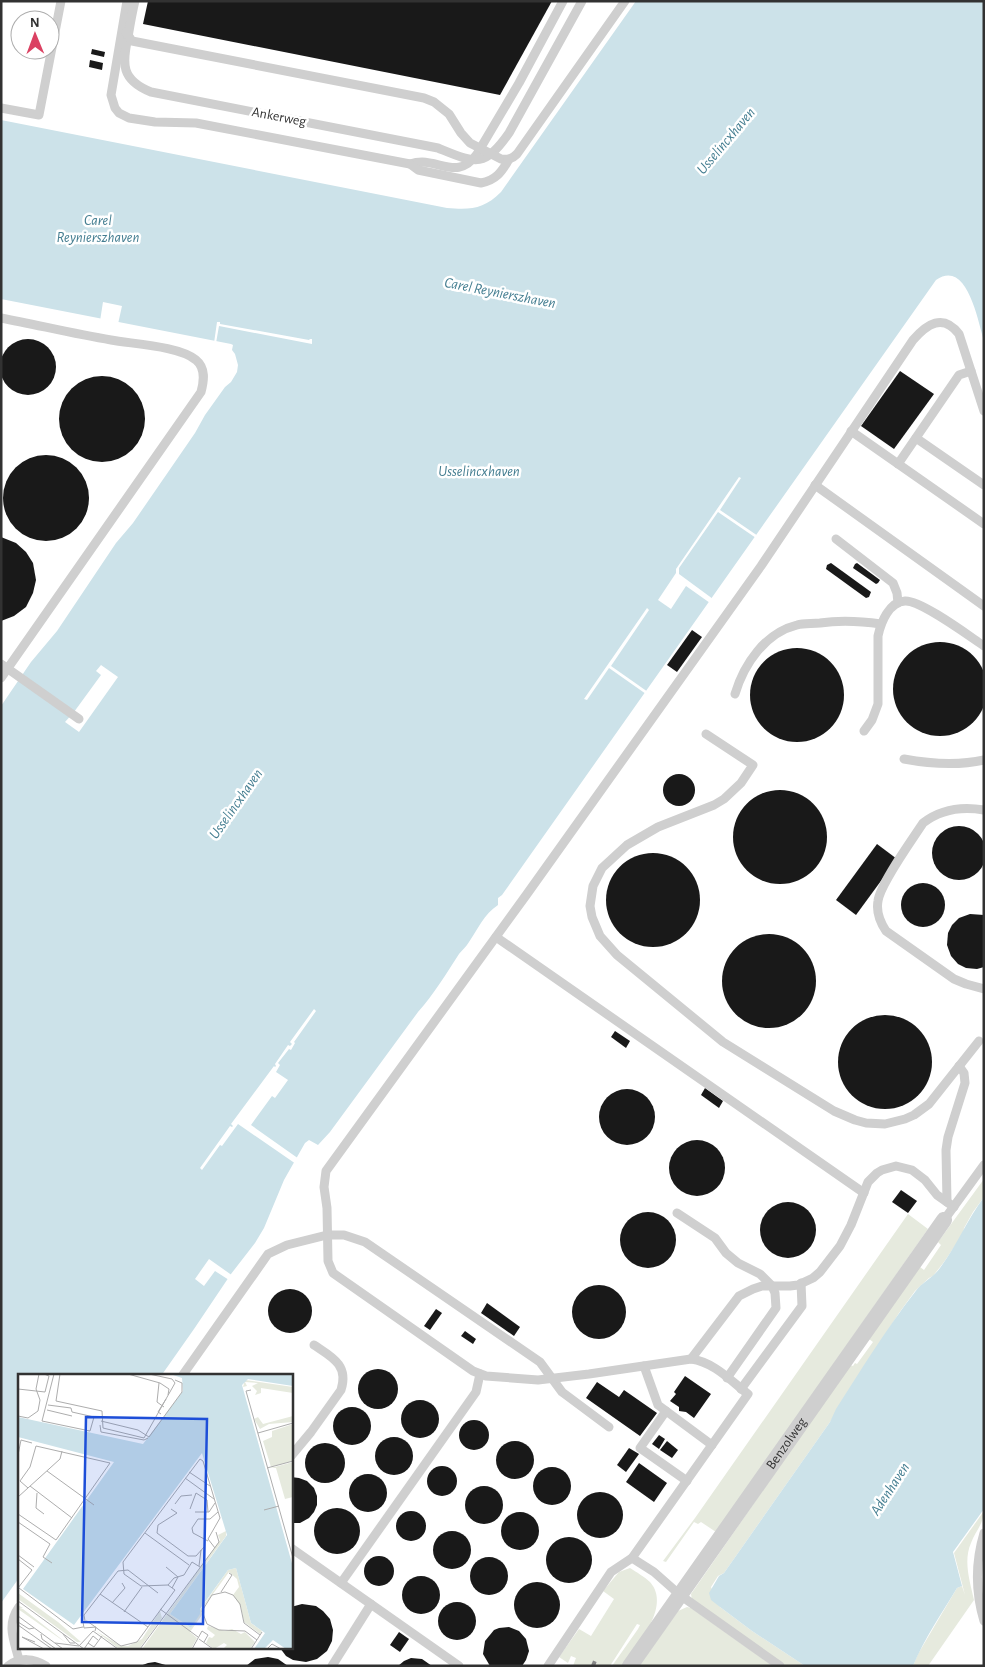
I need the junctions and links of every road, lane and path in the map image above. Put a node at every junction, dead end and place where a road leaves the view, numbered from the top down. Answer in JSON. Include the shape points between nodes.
{"nodes":[{"id":1,"x":61,"y":1,"type":"edge"},
{"id":2,"x":127,"y":1,"type":"edge"},
{"id":3,"x":135,"y":1,"type":"edge"},
{"id":4,"x":563,"y":1,"type":"edge"},
{"id":5,"x":582,"y":1,"type":"edge"},
{"id":6,"x":625,"y":1,"type":"edge"},
{"id":7,"x":123,"y":22,"type":"junction"},
{"id":8,"x":1,"y":108,"type":"edge"},
{"id":9,"x":480,"y":148,"type":"junction"},
{"id":10,"x":509,"y":159,"type":"junction"},
{"id":11,"x":410,"y":164,"type":"junction"},
{"id":12,"x":1,"y":318,"type":"edge"},
{"id":13,"x":972,"y":371,"type":"junction"},
{"id":14,"x":984,"y":411,"type":"edge"},
{"id":15,"x":851,"y":431,"type":"junction"},
{"id":16,"x":916,"y":438,"type":"junction"},
{"id":17,"x":898,"y":464,"type":"junction"},
{"id":18,"x":815,"y":485,"type":"junction"},
{"id":19,"x":984,"y":485,"type":"edge"},
{"id":20,"x":984,"y":524,"type":"edge"},
{"id":21,"x":836,"y":539,"type":"dead end"},
{"id":22,"x":898,"y":603,"type":"junction"},
{"id":23,"x":984,"y":606,"type":"edge"},
{"id":24,"x":881,"y":624,"type":"junction"},
{"id":25,"x":984,"y":646,"type":"edge"},
{"id":26,"x":4,"y":666,"type":"edge"},
{"id":27,"x":1,"y":678,"type":"edge"},
{"id":28,"x":735,"y":694,"type":"dead end"},
{"id":29,"x":79,"y":719,"type":"dead end"},
{"id":30,"x":864,"y":731,"type":"dead end"},
{"id":31,"x":706,"y":734,"type":"dead end"},
{"id":32,"x":904,"y":759,"type":"dead end"},
{"id":33,"x":984,"y":760,"type":"edge"},
{"id":34,"x":984,"y":810,"type":"edge"},
{"id":35,"x":496,"y":937,"type":"junction"},
{"id":36,"x":984,"y":989,"type":"edge"},
{"id":37,"x":979,"y":1041,"type":"dead end"},
{"id":38,"x":959,"y":1066,"type":"junction"},
{"id":39,"x":984,"y":1165,"type":"edge"},
{"id":40,"x":864,"y":1193,"type":"junction"},
{"id":41,"x":951,"y":1204,"type":"junction"},
{"id":42,"x":677,"y":1213,"type":"dead end"},
{"id":43,"x":944,"y":1220,"type":"joint"},
{"id":44,"x":327,"y":1235,"type":"junction"},
{"id":45,"x":801,"y":1284,"type":"junction"},
{"id":46,"x":772,"y":1286,"type":"junction"},
{"id":47,"x":314,"y":1345,"type":"dead end"},
{"id":48,"x":691,"y":1359,"type":"junction"},
{"id":49,"x":644,"y":1366,"type":"junction"},
{"id":50,"x":183,"y":1374,"type":"edge"},
{"id":51,"x":480,"y":1374,"type":"junction"},
{"id":52,"x":552,"y":1378,"type":"junction"},
{"id":53,"x":727,"y":1378,"type":"junction"},
{"id":54,"x":741,"y":1389,"type":"junction"},
{"id":55,"x":666,"y":1411,"type":"junction"},
{"id":56,"x":609,"y":1427,"type":"dead end"},
{"id":57,"x":712,"y":1445,"type":"junction"},
{"id":58,"x":292,"y":1455,"type":"edge"},
{"id":59,"x":687,"y":1480,"type":"junction"},
{"id":60,"x":984,"y":1533,"type":"edge"},
{"id":61,"x":292,"y":1549,"type":"edge"},
{"id":62,"x":632,"y":1558,"type":"junction"},
{"id":63,"x":340,"y":1583,"type":"junction"},
{"id":64,"x":680,"y":1595,"type":"junction"},
{"id":65,"x":369,"y":1607,"type":"junction"},
{"id":66,"x":18,"y":1608,"type":"edge"},
{"id":67,"x":984,"y":1621,"type":"edge"},
{"id":68,"x":19,"y":1660,"type":"junction"},
{"id":69,"x":8,"y":1666,"type":"edge"},
{"id":70,"x":46,"y":1666,"type":"edge"},
{"id":71,"x":332,"y":1666,"type":"edge"},
{"id":72,"x":459,"y":1666,"type":"edge"},
{"id":73,"x":548,"y":1666,"type":"edge"},
{"id":74,"x":630,"y":1666,"type":"edge"},
{"id":75,"x":780,"y":1666,"type":"edge"}],
"edges":[{"from":1,"to":8,"type":"lane","via":[[39,116]]},
{"from":2,"to":7,"type":"lane","name":"Ankerweg"},
{"from":3,"to":5,"type":"lane","name":"Ankerweg","via":[[124,64],[129,76],[142,88],[438,148],[469,159],[485,158],[498,149]]},
{"from":4,"to":9,"type":"lane","name":"Ankerweg"},
{"from":6,"to":10,"type":"lane","name":"Ankerweg","via":[[517,154]]},
{"from":7,"to":9,"type":"lane","via":[[132,41],[424,98],[449,114],[465,138]]},
{"from":7,"to":11,"type":"lane","name":"Ankerweg","via":[[111,95],[115,108],[124,116],[156,122],[196,123]]},
{"from":9,"to":10,"type":"lane","via":[[501,159]]},
{"from":9,"to":11,"type":"lane","name":"Ankerweg","via":[[473,159],[462,166]]},
{"from":10,"to":11,"type":"lane","name":"Ankerweg","via":[[500,174],[481,183],[418,170]]},
{"from":12,"to":26,"type":"lane","via":[[172,351],[196,360],[204,380],[201,392]]},
{"from":13,"to":14,"type":"lane"},
{"from":13,"to":15,"type":"lane","via":[[956,329],[940,322],[927,326],[913,340]]},
{"from":13,"to":16,"type":"lane","via":[[959,375]]},
{"from":15,"to":17,"type":"lane"},
{"from":15,"to":18,"type":"lane"},
{"from":16,"to":17,"type":"lane"},
{"from":16,"to":19,"type":"lane"},
{"from":17,"to":20,"type":"lane"},
{"from":18,"to":23,"type":"lane"},
{"from":18,"to":35,"type":"lane"},
{"from":21,"to":22,"type":"lane","via":[[893,583]]},
{"from":22,"to":24,"type":"lane"},
{"from":22,"to":25,"type":"lane","via":[[913,602]]},
{"from":24,"to":28,"type":"lane","via":[[844,621],[787,628],[754,655]]},
{"from":24,"to":30,"type":"lane","via":[[878,636],[878,704]]},
{"from":26,"to":27,"type":"lane"},
{"from":26,"to":29,"type":"lane"},
{"from":31,"to":38,"type":"lane","via":[[753,765],[741,783],[724,799],[658,826],[627,844],[602,868],[593,886],[590,906],[600,936],[617,955],[723,1042],[834,1111],[855,1120],[885,1124],[914,1115],[929,1104]]},
{"from":32,"to":33,"type":"lane","via":[[952,764]]},
{"from":34,"to":36,"type":"lane","via":[[952,809],[923,823],[880,892],[877,906],[879,919],[886,930],[954,979]]},
{"from":35,"to":40,"type":"lane"},
{"from":35,"to":44,"type":"lane","via":[[326,1171]]},
{"from":37,"to":38,"type":"lane"},
{"from":38,"to":41,"type":"lane","via":[[964,1073],[964,1083],[946,1150]]},
{"from":39,"to":41,"type":"lane"},
{"from":40,"to":41,"type":"lane","via":[[876,1173],[889,1167],[904,1167],[919,1174],[937,1195]]},
{"from":40,"to":45,"type":"lane","via":[[840,1246],[820,1272]]},
{"from":41,"to":43,"type":"lane"},
{"from":42,"to":46,"type":"lane","via":[[715,1238],[726,1253],[760,1274]]},
{"from":43,"to":64,"type":"street","name":"Benzolweg"},
{"from":44,"to":50,"type":"lane","via":[[287,1245],[268,1254]]},
{"from":44,"to":51,"type":"lane","via":[[328,1261],[333,1273]]},
{"from":44,"to":52,"type":"lane","via":[[344,1235],[365,1242],[540,1362]]},
{"from":45,"to":46,"type":"lane"},
{"from":45,"to":54,"type":"lane","via":[[802,1306]]},
{"from":46,"to":48,"type":"lane","via":[[753,1289],[739,1296]]},
{"from":46,"to":53,"type":"lane","via":[[776,1308]]},
{"from":47,"to":58,"type":"lane","via":[[336,1360],[342,1374],[342,1385]]},
{"from":48,"to":49,"type":"lane"},
{"from":48,"to":53,"type":"lane","via":[[712,1366]]},
{"from":49,"to":52,"type":"lane"},
{"from":49,"to":55,"type":"lane","via":[[658,1406]]},
{"from":51,"to":52,"type":"lane","via":[[538,1380]]},
{"from":51,"to":63,"type":"lane","via":[[476,1392]]},
{"from":52,"to":56,"type":"lane","via":[[562,1392]]},
{"from":53,"to":54,"type":"lane"},
{"from":54,"to":57,"type":"lane","via":[[748,1394]]},
{"from":55,"to":57,"type":"lane"},
{"from":55,"to":59,"type":"lane","via":[[640,1448]]},
{"from":57,"to":59,"type":"lane"},
{"from":59,"to":62,"type":"lane"},
{"from":60,"to":67,"type":"lane","via":[[976,1576]]},
{"from":61,"to":63,"type":"lane"},
{"from":62,"to":64,"type":"lane"},
{"from":62,"to":73,"type":"lane","via":[[611,1572]]},
{"from":63,"to":65,"type":"lane"},
{"from":64,"to":74,"type":"street","name":"Benzolweg"},
{"from":64,"to":75,"type":"lane"},
{"from":65,"to":71,"type":"lane"},
{"from":65,"to":72,"type":"lane"},
{"from":66,"to":68,"type":"lane","via":[[12,1617],[11,1628]]},
{"from":68,"to":69,"type":"lane"},
{"from":68,"to":70,"type":"lane","via":[[34,1660]]}]}
